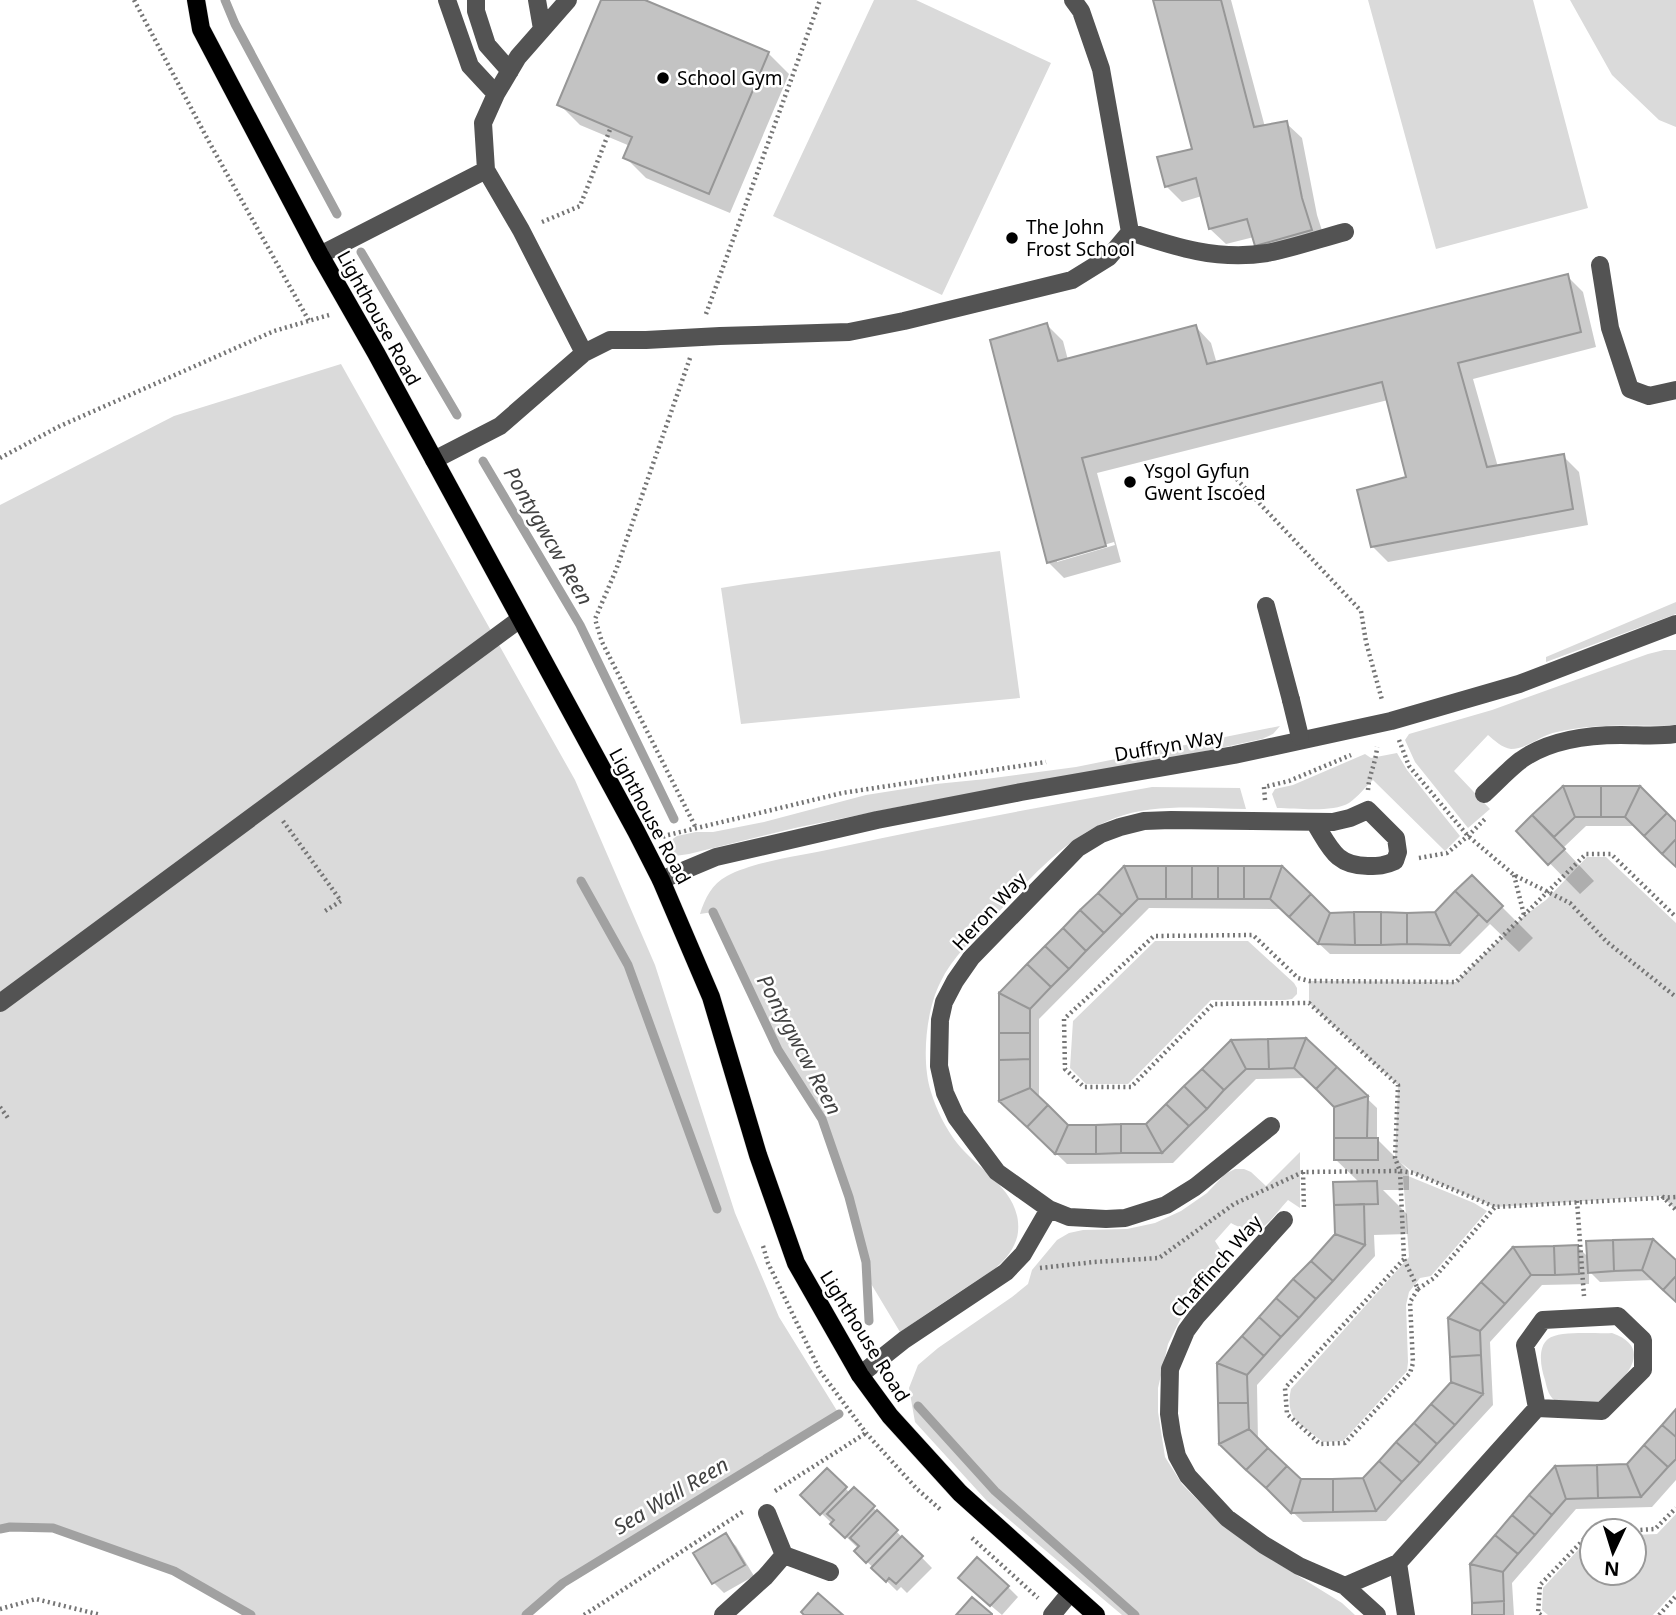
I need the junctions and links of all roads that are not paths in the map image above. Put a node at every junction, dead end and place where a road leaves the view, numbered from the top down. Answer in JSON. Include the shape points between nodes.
{"nodes":[{"id":1,"x":196,"y":0,"type":"edge"},
{"id":2,"x":447,"y":0,"type":"edge"},
{"id":3,"x":475,"y":0,"type":"edge"},
{"id":4,"x":537,"y":0,"type":"edge"},
{"id":5,"x":568,"y":0,"type":"edge"},
{"id":6,"x":1073,"y":0,"type":"edge"},
{"id":7,"x":542,"y":29,"type":"junction"},
{"id":8,"x":510,"y":71,"type":"junction"},
{"id":9,"x":496,"y":94,"type":"junction"},
{"id":10,"x":486,"y":170,"type":"junction"},
{"id":11,"x":1130,"y":232,"type":"junction"},
{"id":12,"x":1345,"y":232,"type":"dead end"},
{"id":13,"x":320,"y":256,"type":"junction"},
{"id":14,"x":1600,"y":265,"type":"dead end"},
{"id":15,"x":584,"y":353,"type":"junction"},
{"id":16,"x":1676,"y":390,"type":"edge"},
{"id":17,"x":434,"y":460,"type":"junction"},
{"id":18,"x":1266,"y":606,"type":"dead end"},
{"id":19,"x":520,"y":619,"type":"junction"},
{"id":20,"x":1676,"y":624,"type":"edge"},
{"id":21,"x":1674,"y":736,"type":"edge"},
{"id":22,"x":1301,"y":739,"type":"junction"},
{"id":23,"x":1484,"y":794,"type":"road end"},
{"id":24,"x":1314,"y":822,"type":"junction"},
{"id":25,"x":661,"y":880,"type":"junction"},
{"id":26,"x":0,"y":1003,"type":"edge"},
{"id":27,"x":1271,"y":1125,"type":"dead end"},
{"id":28,"x":1049,"y":1209,"type":"junction"},
{"id":29,"x":1284,"y":1220,"type":"road end"},
{"id":30,"x":860,"y":1375,"type":"junction"},
{"id":31,"x":1537,"y":1408,"type":"junction"},
{"id":32,"x":759,"y":1510,"type":"road end"},
{"id":33,"x":784,"y":1555,"type":"junction"},
{"id":34,"x":1398,"y":1563,"type":"junction"},
{"id":35,"x":830,"y":1572,"type":"dead end"},
{"id":36,"x":1345,"y":1586,"type":"junction"},
{"id":37,"x":1070,"y":1593,"type":"junction"},
{"id":38,"x":723,"y":1615,"type":"edge"},
{"id":39,"x":1052,"y":1615,"type":"edge"},
{"id":40,"x":1097,"y":1615,"type":"edge"},
{"id":41,"x":1377,"y":1615,"type":"edge"},
{"id":42,"x":1406,"y":1615,"type":"edge"}],
"edges":[{"from":1,"to":13,"type":"main road","name":"Lighthouse Road","via":[[201,29]]},
{"from":2,"to":9,"type":"street","via":[[470,66]]},
{"from":3,"to":8,"type":"street","via":[[488,45]]},
{"from":4,"to":7,"type":"street"},
{"from":5,"to":7,"type":"street"},
{"from":6,"to":11,"type":"street","via":[[1101,69]]},
{"from":7,"to":8,"type":"street"},
{"from":8,"to":9,"type":"street"},
{"from":9,"to":10,"type":"street","via":[[483,123]]},
{"from":10,"to":13,"type":"street"},
{"from":10,"to":15,"type":"street"},
{"from":11,"to":12,"type":"street","via":[[1178,248],[1216,254],[1267,253]]},
{"from":11,"to":15,"type":"street","via":[[1109,257],[1072,280],[904,321],[849,332],[610,340]]},
{"from":13,"to":17,"type":"main road","name":"Lighthouse Road"},
{"from":14,"to":16,"type":"street","via":[[1610,328],[1630,389],[1649,396]]},
{"from":15,"to":17,"type":"street","via":[[500,426]]},
{"from":17,"to":19,"type":"main road","name":"Lighthouse Road"},
{"from":18,"to":22,"type":"street","bridge":true},
{"from":19,"to":25,"type":"main road","name":"Lighthouse Road"},
{"from":19,"to":26,"type":"street"},
{"from":20,"to":22,"type":"street","name":"Duffryn Way","via":[[1519,684],[1391,722]]},
{"from":21,"to":23,"type":"street","via":[[1618,735],[1563,741],[1521,760]]},
{"from":22,"to":25,"type":"street","name":"Duffryn Way","via":[[877,820],[716,857]]},
{"from":24,"to":24,"type":"street","name":"Heron Way","via":[[1333,822],[1368,810],[1396,838],[1395,861],[1385,866],[1350,865],[1337,858]]},
{"from":24,"to":28,"type":"street","name":"Heron Way","via":[[1144,821],[1101,834],[1079,848],[971,958],[955,981],[940,1020],[939,1066],[945,1093],[956,1117],[997,1172]]},
{"from":25,"to":30,"type":"main road","name":"Lighthouse Road","via":[[711,997],[796,1263]]},
{"from":27,"to":28,"type":"street","name":"Heron Way","via":[[1166,1205],[1106,1219],[1069,1217]]},
{"from":28,"to":30,"type":"street","via":[[1023,1254],[1006,1272]]},
{"from":29,"to":36,"type":"street","name":"Chaffinch Way","via":[[1186,1331],[1170,1369],[1172,1434],[1188,1476],[1227,1518],[1299,1566]]},
{"from":30,"to":37,"type":"main road","name":"Lighthouse Road","via":[[890,1416],[960,1493]]},
{"from":31,"to":31,"type":"street","via":[[1525,1345],[1543,1320],[1618,1316],[1643,1340],[1643,1370],[1602,1411]]},
{"from":31,"to":34,"type":"street"},
{"from":32,"to":33,"type":"street"},
{"from":33,"to":35,"type":"street"},
{"from":33,"to":38,"type":"street"},
{"from":34,"to":36,"type":"street"},
{"from":34,"to":42,"type":"street"},
{"from":36,"to":41,"type":"street","name":"Chaffinch Way"},
{"from":37,"to":39,"type":"street"},
{"from":37,"to":40,"type":"main road","name":"Lighthouse Road"}]}
